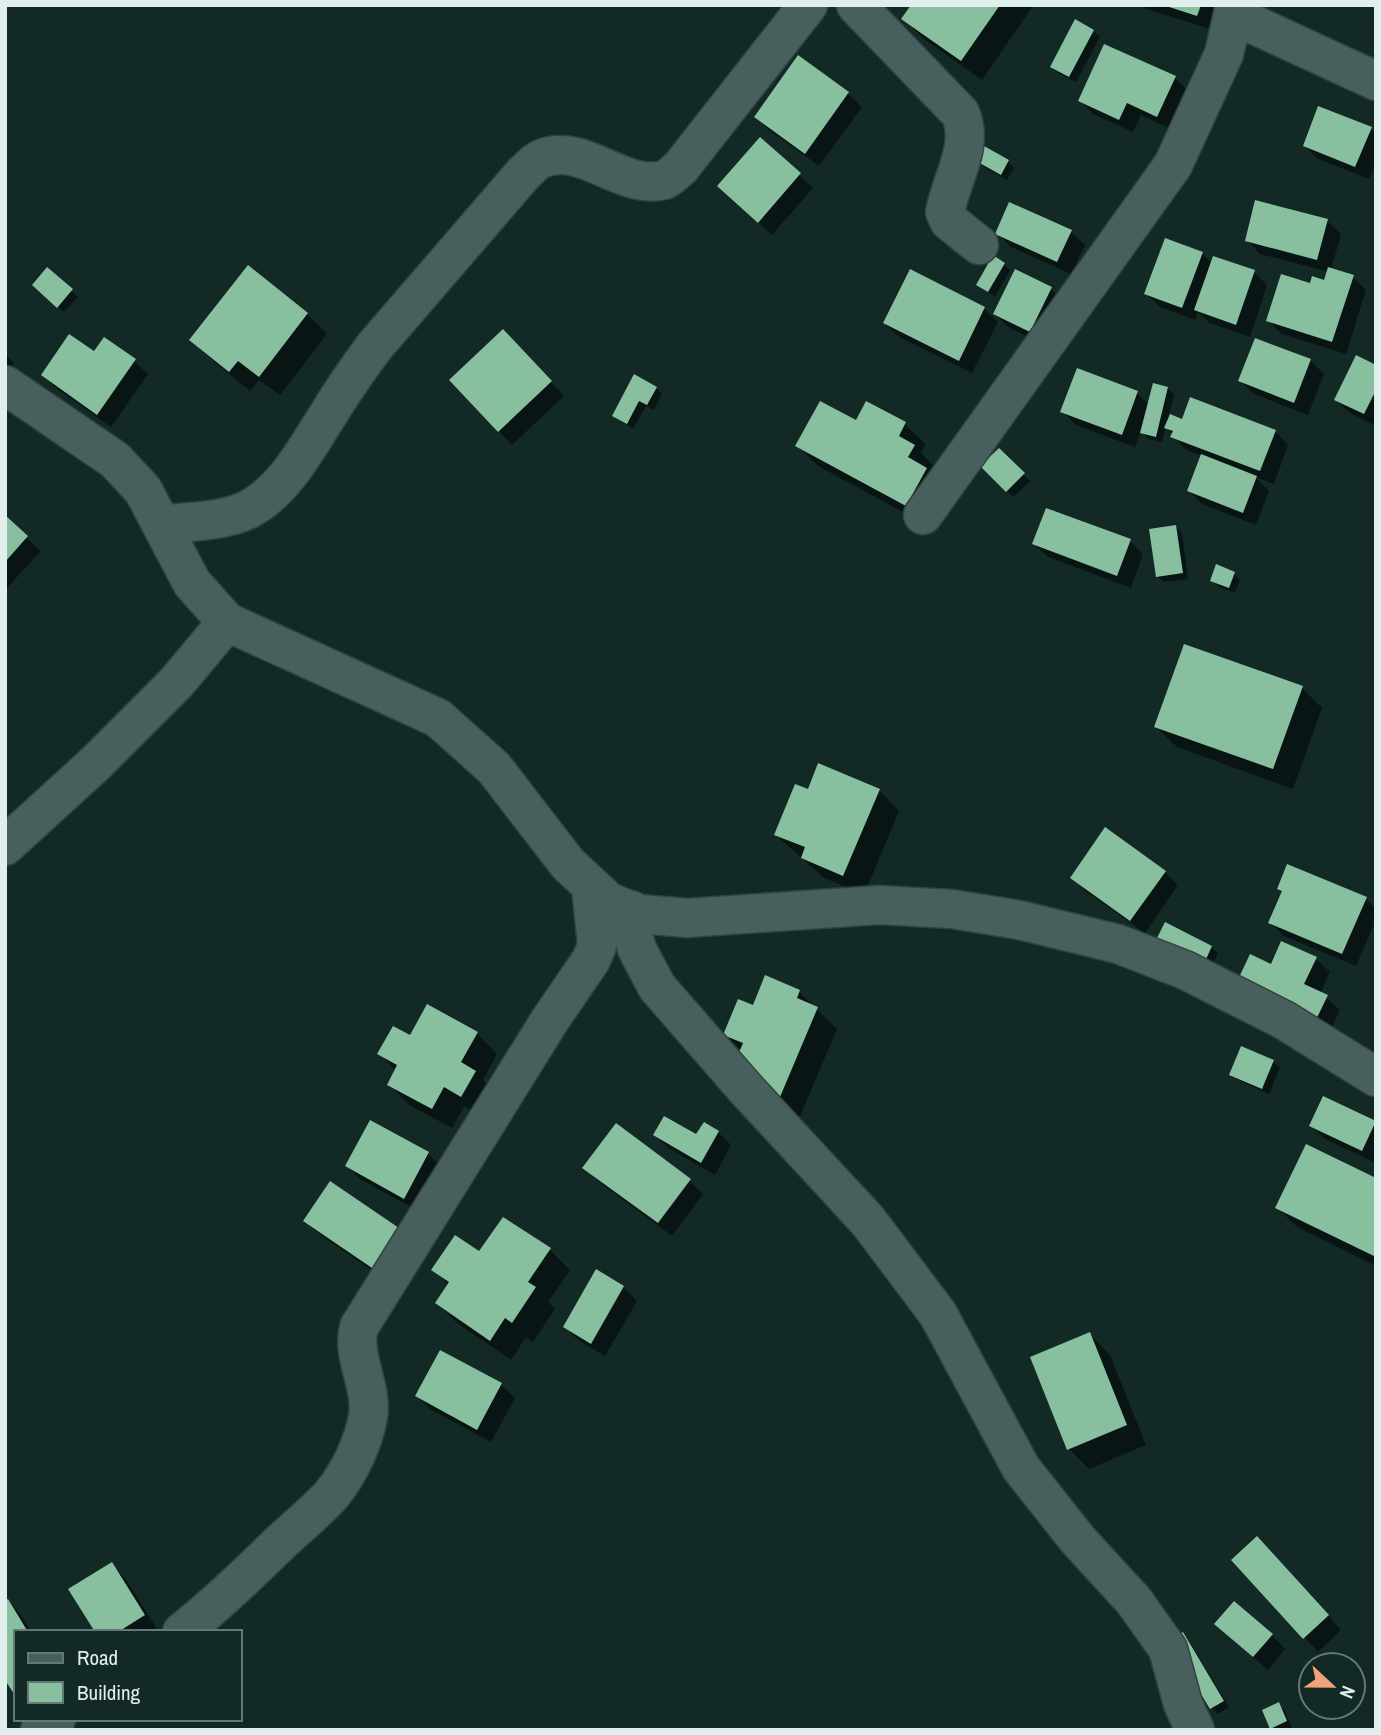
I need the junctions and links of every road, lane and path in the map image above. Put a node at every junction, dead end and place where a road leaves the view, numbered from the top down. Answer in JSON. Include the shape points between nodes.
{"nodes":[{"id":1,"x":808,"y":5,"type":"edge"},
{"id":2,"x":856,"y":5,"type":"edge"},
{"id":3,"x":1234,"y":10,"type":"edge"},
{"id":4,"x":1376,"y":81,"type":"edge"},
{"id":5,"x":979,"y":245,"type":"dead end"},
{"id":6,"x":5,"y":385,"type":"edge"},
{"id":7,"x":923,"y":515,"type":"dead end"},
{"id":8,"x":162,"y":525,"type":"junction"},
{"id":9,"x":227,"y":622,"type":"junction"},
{"id":10,"x":5,"y":846,"type":"edge"},
{"id":11,"x":591,"y":887,"type":"junction"},
{"id":12,"x":631,"y":910,"type":"junction"},
{"id":13,"x":1376,"y":1077,"type":"edge"},
{"id":14,"x":185,"y":1630,"type":"edge"},
{"id":15,"x":1195,"y":1730,"type":"edge"}],
"edges":[{"from":1,"to":8,"type":"street","via":[[666,180],[645,182],[572,156],[538,160],[374,347],[298,462],[271,493],[251,508],[226,516]]},
{"from":2,"to":5,"type":"street","via":[[960,113],[967,138],[945,212],[949,221]]},
{"from":3,"to":4,"type":"street"},
{"from":3,"to":7,"type":"street","via":[[1224,54],[1172,164]]},
{"from":6,"to":8,"type":"street","via":[[115,460],[143,490]]},
{"from":8,"to":9,"type":"street","via":[[192,583]]},
{"from":9,"to":10,"type":"street","via":[[176,683]]},
{"from":9,"to":11,"type":"street","via":[[438,718],[494,768]]},
{"from":11,"to":12,"type":"street","via":[[609,902]]},
{"from":11,"to":14,"type":"street","via":[[597,946],[591,960],[359,1327],[358,1348],[369,1396],[368,1415],[352,1463],[332,1493]]},
{"from":12,"to":13,"type":"street","via":[[687,918],[879,905],[952,909],[1020,920],[1118,944],[1185,970],[1284,1020]]},
{"from":12,"to":15,"type":"street","via":[[637,949],[657,987],[868,1221],[938,1314],[1021,1468],[1134,1601],[1168,1649]]}]}
